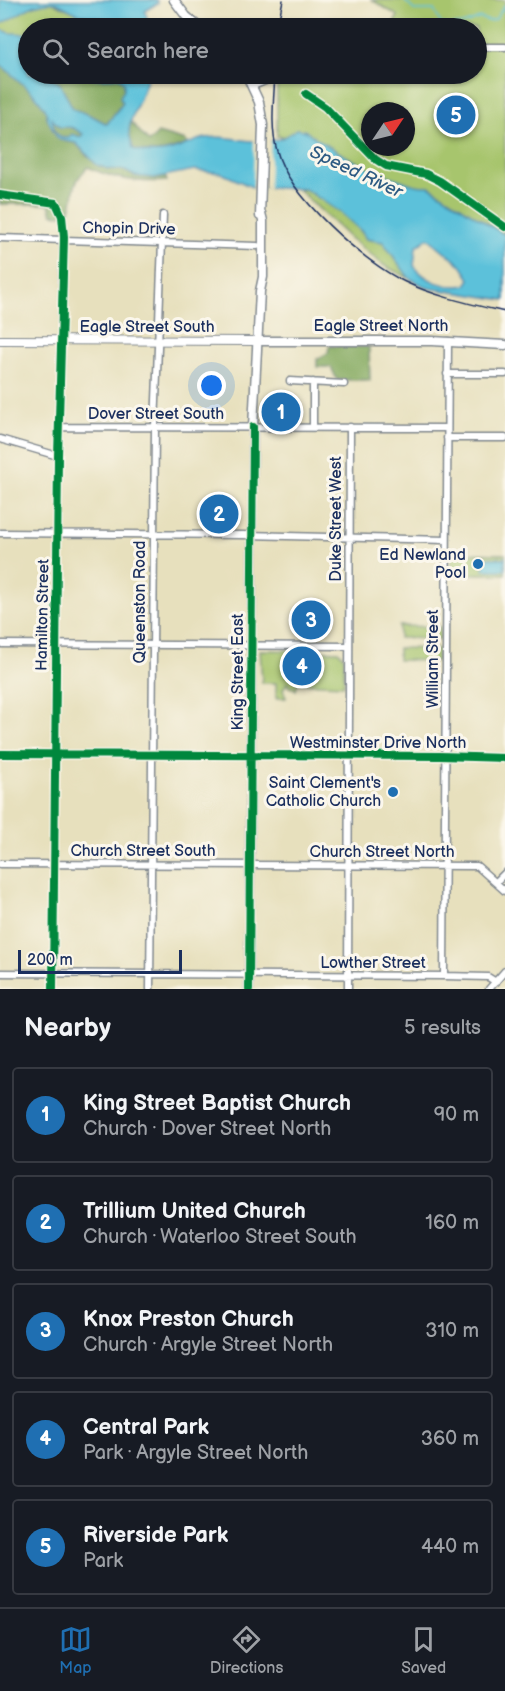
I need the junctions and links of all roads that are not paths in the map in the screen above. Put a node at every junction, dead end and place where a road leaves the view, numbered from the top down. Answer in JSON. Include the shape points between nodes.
{"nodes":[{"id":1,"x":174,"y":0,"type":"edge"},
{"id":2,"x":188,"y":18,"type":"edge"},
{"id":3,"x":487,"y":47,"type":"edge"},
{"id":4,"x":505,"y":47,"type":"edge"},
{"id":5,"x":258,"y":84,"type":"edge"},
{"id":6,"x":253,"y":86,"type":"joint"},
{"id":7,"x":306,"y":94,"type":"dead end"},
{"id":8,"x":261,"y":213,"type":"junction"},
{"id":9,"x":163,"y":215,"type":"dead end"},
{"id":10,"x":505,"y":227,"type":"edge"},
{"id":11,"x":0,"y":238,"type":"edge"},
{"id":12,"x":63,"y":241,"type":"junction"},
{"id":13,"x":161,"y":244,"type":"junction"},
{"id":14,"x":257,"y":246,"type":"junction"},
{"id":15,"x":260,"y":291,"type":"junction"},
{"id":16,"x":0,"y":340,"type":"edge"},
{"id":17,"x":61,"y":340,"type":"junction"},
{"id":18,"x":159,"y":340,"type":"junction"},
{"id":19,"x":257,"y":340,"type":"junction"},
{"id":20,"x":447,"y":341,"type":"junction"},
{"id":21,"x":505,"y":345,"type":"edge"},
{"id":22,"x":447,"y":374,"type":"junction"},
{"id":23,"x":505,"y":374,"type":"edge"},
{"id":24,"x":290,"y":381,"type":"dead end"},
{"id":25,"x":313,"y":382,"type":"junction"},
{"id":26,"x":344,"y":384,"type":"dead end"},
{"id":27,"x":59,"y":427,"type":"junction"},
{"id":28,"x":155,"y":427,"type":"junction"},
{"id":29,"x":253,"y":427,"type":"junction"},
{"id":30,"x":313,"y":427,"type":"junction"},
{"id":31,"x":350,"y":427,"type":"junction"},
{"id":32,"x":447,"y":428,"type":"junction"},
{"id":33,"x":447,"y":438,"type":"junction"},
{"id":34,"x":505,"y":438,"type":"edge"},
{"id":35,"x":0,"y":439,"type":"edge"},
{"id":36,"x":58,"y":456,"type":"junction"},
{"id":37,"x":0,"y":533,"type":"edge"},
{"id":38,"x":57,"y":533,"type":"junction"},
{"id":39,"x":154,"y":534,"type":"junction"},
{"id":40,"x":252,"y":535,"type":"junction"},
{"id":41,"x":349,"y":537,"type":"junction"},
{"id":42,"x":446,"y":540,"type":"junction"},
{"id":43,"x":0,"y":644,"type":"edge"},
{"id":44,"x":56,"y":644,"type":"junction"},
{"id":45,"x":153,"y":644,"type":"junction"},
{"id":46,"x":251,"y":646,"type":"junction"},
{"id":47,"x":349,"y":646,"type":"junction"},
{"id":48,"x":55,"y":753,"type":"junction"},
{"id":49,"x":0,"y":754,"type":"edge"},
{"id":50,"x":153,"y":755,"type":"junction"},
{"id":51,"x":251,"y":755,"type":"junction"},
{"id":52,"x":348,"y":755,"type":"junction"},
{"id":53,"x":446,"y":756,"type":"junction"},
{"id":54,"x":505,"y":758,"type":"edge"},
{"id":55,"x":0,"y":864,"type":"edge"},
{"id":56,"x":53,"y":864,"type":"junction"},
{"id":57,"x":152,"y":865,"type":"junction"},
{"id":58,"x":250,"y":865,"type":"junction"},
{"id":59,"x":348,"y":865,"type":"junction"},
{"id":60,"x":444,"y":866,"type":"junction"},
{"id":61,"x":505,"y":873,"type":"edge"},
{"id":62,"x":496,"y":882,"type":"junction"},
{"id":63,"x":505,"y":891,"type":"edge"},
{"id":64,"x":505,"y":971,"type":"edge"},
{"id":65,"x":0,"y":973,"type":"edge"},
{"id":66,"x":53,"y":974,"type":"junction"},
{"id":67,"x":150,"y":975,"type":"junction"},
{"id":68,"x":249,"y":976,"type":"junction"},
{"id":69,"x":444,"y":976,"type":"junction"},
{"id":70,"x":348,"y":977,"type":"junction"},
{"id":71,"x":496,"y":982,"type":"junction"},
{"id":72,"x":53,"y":989,"type":"edge"},
{"id":73,"x":150,"y":989,"type":"edge"},
{"id":74,"x":249,"y":989,"type":"edge"},
{"id":75,"x":348,"y":989,"type":"edge"},
{"id":76,"x":489,"y":989,"type":"edge"}],
"edges":[{"from":1,"to":2,"type":"main road"},
{"from":3,"to":4,"type":"street"},
{"from":5,"to":6,"type":"street"},
{"from":6,"to":8,"type":"main road","name":"King Street East","via":[[264,136]]},
{"from":7,"to":10,"type":"street","via":[[325,107],[375,159],[386,166],[440,181]]},
{"from":8,"to":14,"type":"main road","name":"King Street East"},
{"from":8,"to":15,"type":"main road","name":"King Street East"},
{"from":9,"to":13,"type":"street","name":"Queenston Road"},
{"from":11,"to":12,"type":"street","name":"Chopin Drive"},
{"from":12,"to":13,"type":"street","name":"Chopin Drive"},
{"from":12,"to":17,"type":"street","name":"Hamilton Street"},
{"from":13,"to":14,"type":"street","name":"Chopin Drive"},
{"from":13,"to":18,"type":"street","name":"Queenston Road"},
{"from":14,"to":15,"type":"main road","name":"King Street East"},
{"from":15,"to":19,"type":"main road","name":"King Street East"},
{"from":16,"to":17,"type":"street","name":"Eagle Street South"},
{"from":17,"to":18,"type":"street","name":"Eagle Street South"},
{"from":17,"to":27,"type":"street","name":"Hamilton Street"},
{"from":18,"to":19,"type":"street","name":"Eagle Street South"},
{"from":18,"to":28,"type":"street","name":"Queenston Road"},
{"from":19,"to":20,"type":"main road","name":"Eagle Street North"},
{"from":19,"to":29,"type":"main road","name":"King Street East"},
{"from":20,"to":21,"type":"main road","name":"Eagle Street North"},
{"from":20,"to":22,"type":"street","name":"William Street"},
{"from":22,"to":23,"type":"street"},
{"from":22,"to":32,"type":"street","name":"William Street"},
{"from":24,"to":25,"type":"street"},
{"from":25,"to":26,"type":"street"},
{"from":25,"to":30,"type":"street"},
{"from":27,"to":28,"type":"street","name":"Dover Street South"},
{"from":27,"to":36,"type":"street","name":"Hamilton Street"},
{"from":28,"to":29,"type":"street","name":"Dover Street South"},
{"from":28,"to":39,"type":"street","name":"Queenston Road"},
{"from":29,"to":30,"type":"street","name":"Dover Street South"},
{"from":29,"to":40,"type":"main road","name":"King Street East"},
{"from":30,"to":31,"type":"street","name":"Dover Street South"},
{"from":31,"to":32,"type":"street","name":"Dover Street South"},
{"from":31,"to":41,"type":"street","name":"Duke Street West"},
{"from":32,"to":33,"type":"street","name":"William Street"},
{"from":33,"to":34,"type":"street"},
{"from":33,"to":42,"type":"street","name":"William Street"},
{"from":35,"to":36,"type":"street"},
{"from":36,"to":38,"type":"street","name":"Hamilton Street"},
{"from":37,"to":38,"type":"street"},
{"from":38,"to":39,"type":"street"},
{"from":38,"to":44,"type":"street","name":"Hamilton Street"},
{"from":39,"to":40,"type":"street"},
{"from":39,"to":45,"type":"street","name":"Queenston Road"},
{"from":40,"to":41,"type":"street"},
{"from":40,"to":46,"type":"main road","name":"King Street East"},
{"from":41,"to":42,"type":"street"},
{"from":41,"to":47,"type":"street","name":"Duke Street West"},
{"from":42,"to":53,"type":"street","name":"William Street"},
{"from":43,"to":44,"type":"street"},
{"from":44,"to":45,"type":"street"},
{"from":44,"to":48,"type":"street","name":"Hamilton Street"},
{"from":45,"to":46,"type":"street"},
{"from":45,"to":50,"type":"street","name":"Queenston Road"},
{"from":46,"to":47,"type":"street"},
{"from":46,"to":51,"type":"main road","name":"King Street East"},
{"from":47,"to":52,"type":"street","name":"Duke Street West"},
{"from":48,"to":49,"type":"street","name":"Westminster Drive North"},
{"from":48,"to":50,"type":"street","name":"Westminster Drive North"},
{"from":48,"to":56,"type":"street","name":"Hamilton Street"},
{"from":50,"to":51,"type":"street","name":"Westminster Drive North"},
{"from":50,"to":57,"type":"street","name":"Queenston Road"},
{"from":51,"to":52,"type":"street","name":"Westminster Drive North"},
{"from":51,"to":58,"type":"main road","name":"King Street East"},
{"from":52,"to":53,"type":"street","name":"Westminster Drive North"},
{"from":52,"to":59,"type":"street","name":"Duke Street West"},
{"from":53,"to":54,"type":"street","name":"Westminster Drive North"},
{"from":53,"to":60,"type":"street","name":"William Street"},
{"from":55,"to":56,"type":"street","name":"Church Street South"},
{"from":56,"to":57,"type":"street","name":"Church Street South"},
{"from":56,"to":66,"type":"street","name":"Hamilton Street"},
{"from":57,"to":58,"type":"street","name":"Church Street South"},
{"from":57,"to":67,"type":"street","name":"Queenston Road"},
{"from":58,"to":59,"type":"street","name":"Church Street North"},
{"from":58,"to":68,"type":"main road","name":"King Street East"},
{"from":59,"to":60,"type":"street","name":"Church Street North"},
{"from":59,"to":70,"type":"street","name":"Duke Street West"},
{"from":60,"to":62,"type":"street","name":"Church Street North","via":[[477,866]]},
{"from":60,"to":69,"type":"street","name":"William Street"},
{"from":61,"to":62,"type":"street"},
{"from":62,"to":63,"type":"street","name":"Church Street North"},
{"from":64,"to":71,"type":"street"},
{"from":65,"to":66,"type":"street","name":"Lowther Street"},
{"from":66,"to":67,"type":"street","name":"Lowther Street"},
{"from":66,"to":72,"type":"street","name":"Hamilton Street"},
{"from":67,"to":68,"type":"street","name":"Lowther Street"},
{"from":67,"to":73,"type":"street","name":"Queenston Road"},
{"from":68,"to":70,"type":"street","name":"Lowther Street"},
{"from":68,"to":74,"type":"main road","name":"King Street East"},
{"from":69,"to":70,"type":"street","name":"Lowther Street"},
{"from":69,"to":71,"type":"street","name":"Lowther Street","via":[[488,977]]},
{"from":70,"to":75,"type":"street","name":"Duke Street West"},
{"from":71,"to":76,"type":"street"}]}
